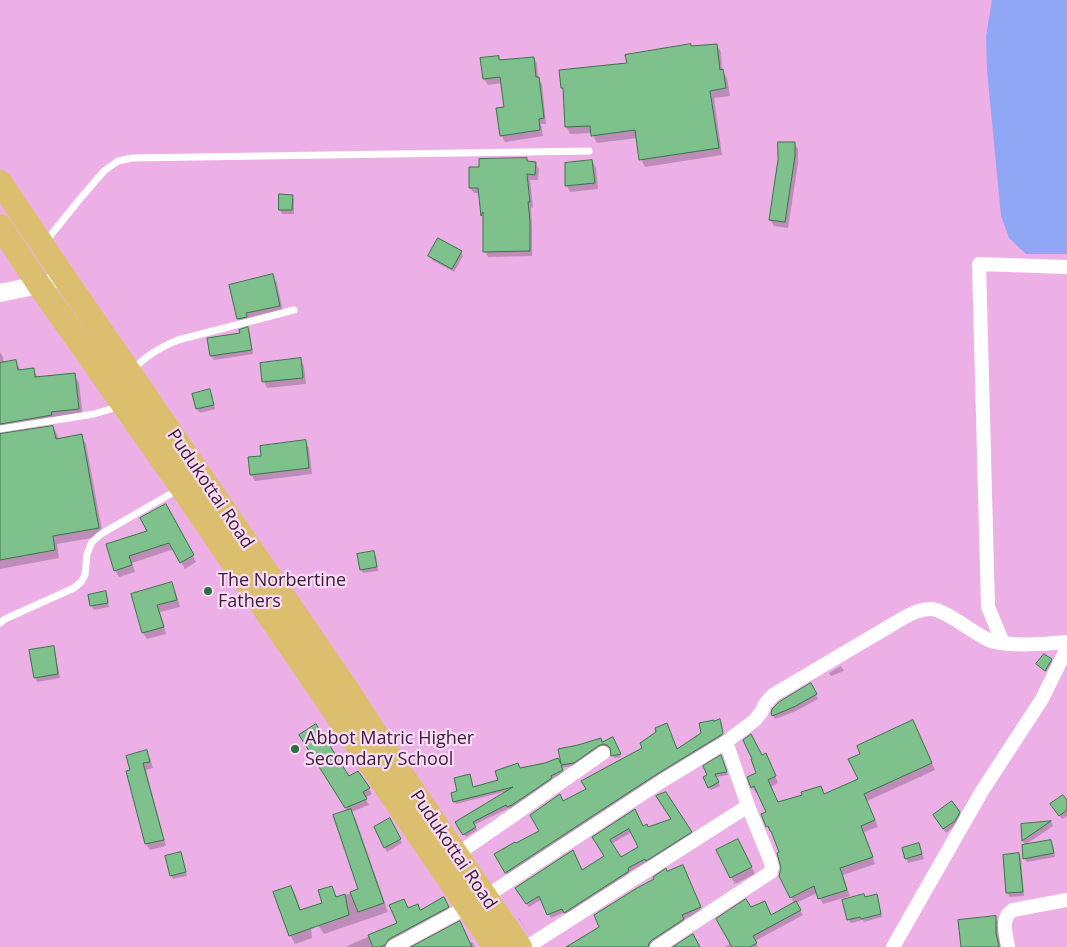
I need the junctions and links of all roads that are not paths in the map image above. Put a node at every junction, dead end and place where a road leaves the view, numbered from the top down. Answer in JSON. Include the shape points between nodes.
{"nodes":[{"id":1,"x":589,"y":151,"type":"dead end"},
{"id":2,"x":0,"y":182,"type":"edge"},
{"id":3,"x":29,"y":225,"type":"junction"},
{"id":4,"x":2,"y":235,"type":"edge"},
{"id":5,"x":42,"y":245,"type":"junction"},
{"id":6,"x":1067,"y":267,"type":"edge"},
{"id":7,"x":66,"y":280,"type":"junction"},
{"id":8,"x":39,"y":285,"type":"junction"},
{"id":9,"x":0,"y":293,"type":"edge"},
{"id":10,"x":294,"y":310,"type":"dead end"},
{"id":11,"x":130,"y":373,"type":"junction"},
{"id":12,"x":123,"y":403,"type":"junction"},
{"id":13,"x":0,"y":429,"type":"edge"},
{"id":14,"x":182,"y":488,"type":"junction"},
{"id":15,"x":0,"y":623,"type":"edge"},
{"id":16,"x":1067,"y":642,"type":"edge"},
{"id":17,"x":1003,"y":643,"type":"junction"},
{"id":18,"x":1067,"y":648,"type":"edge"},
{"id":19,"x":349,"y":692,"type":"junction"},
{"id":20,"x":331,"y":707,"type":"junction"},
{"id":21,"x":726,"y":742,"type":"junction"},
{"id":22,"x":603,"y":753,"type":"dead end"},
{"id":23,"x":748,"y":806,"type":"junction"},
{"id":24,"x":456,"y":855,"type":"junction"},
{"id":25,"x":1067,"y":900,"type":"edge"},
{"id":26,"x":476,"y":902,"type":"junction"},
{"id":27,"x":393,"y":947,"type":"edge"},
{"id":28,"x":495,"y":947,"type":"edge"},
{"id":29,"x":520,"y":947,"type":"edge"},
{"id":30,"x":527,"y":947,"type":"edge"},
{"id":31,"x":657,"y":947,"type":"edge"},
{"id":32,"x":893,"y":947,"type":"edge"},
{"id":33,"x":1008,"y":947,"type":"edge"}],
"edges":[{"from":1,"to":5,"type":"lane","via":[[132,158],[118,161],[104,171]]},
{"from":2,"to":3,"type":"highway","name":"Pudukottai Road"},
{"from":3,"to":4,"type":"street"},
{"from":3,"to":5,"type":"highway","name":"Pudukottai Road"},
{"from":4,"to":8,"type":"highway","name":"Pudukottai Road"},
{"from":5,"to":7,"type":"highway","name":"Pudukottai Road"},
{"from":6,"to":17,"type":"street","via":[[979,264],[988,607]]},
{"from":7,"to":8,"type":"street"},
{"from":7,"to":11,"type":"highway","name":"Pudukottai Road"},
{"from":8,"to":9,"type":"street"},
{"from":8,"to":12,"type":"highway","name":"Pudukottai Road"},
{"from":10,"to":11,"type":"lane","via":[[178,340],[161,347]]},
{"from":11,"to":19,"type":"highway","name":"Pudukottai Road"},
{"from":12,"to":13,"type":"lane","via":[[94,414]]},
{"from":12,"to":14,"type":"highway","name":"Pudukottai Road"},
{"from":14,"to":15,"type":"lane","via":[[92,542],[85,575],[74,588]]},
{"from":14,"to":20,"type":"highway","name":"Pudukottai Road"},
{"from":16,"to":17,"type":"street"},
{"from":17,"to":21,"type":"street","via":[[990,640],[933,609],[918,610],[773,695],[755,720]]},
{"from":18,"to":32,"type":"street","via":[[1042,699],[982,791]]},
{"from":19,"to":20,"type":"highway"},
{"from":19,"to":24,"type":"highway","name":"Pudukottai Road"},
{"from":20,"to":26,"type":"highway","name":"Pudukottai Road"},
{"from":21,"to":23,"type":"street"},
{"from":21,"to":26,"type":"street"},
{"from":22,"to":24,"type":"street"},
{"from":23,"to":30,"type":"street"},
{"from":23,"to":31,"type":"street","via":[[770,860],[771,872]]},
{"from":24,"to":26,"type":"highway","name":"Pudukottai Road"},
{"from":25,"to":33,"type":"street","via":[[1012,910],[1004,920]]},
{"from":26,"to":27,"type":"street"},
{"from":26,"to":28,"type":"highway","name":"Pudukottai Road"},
{"from":26,"to":29,"type":"highway","name":"Pudukottai Road"}]}
